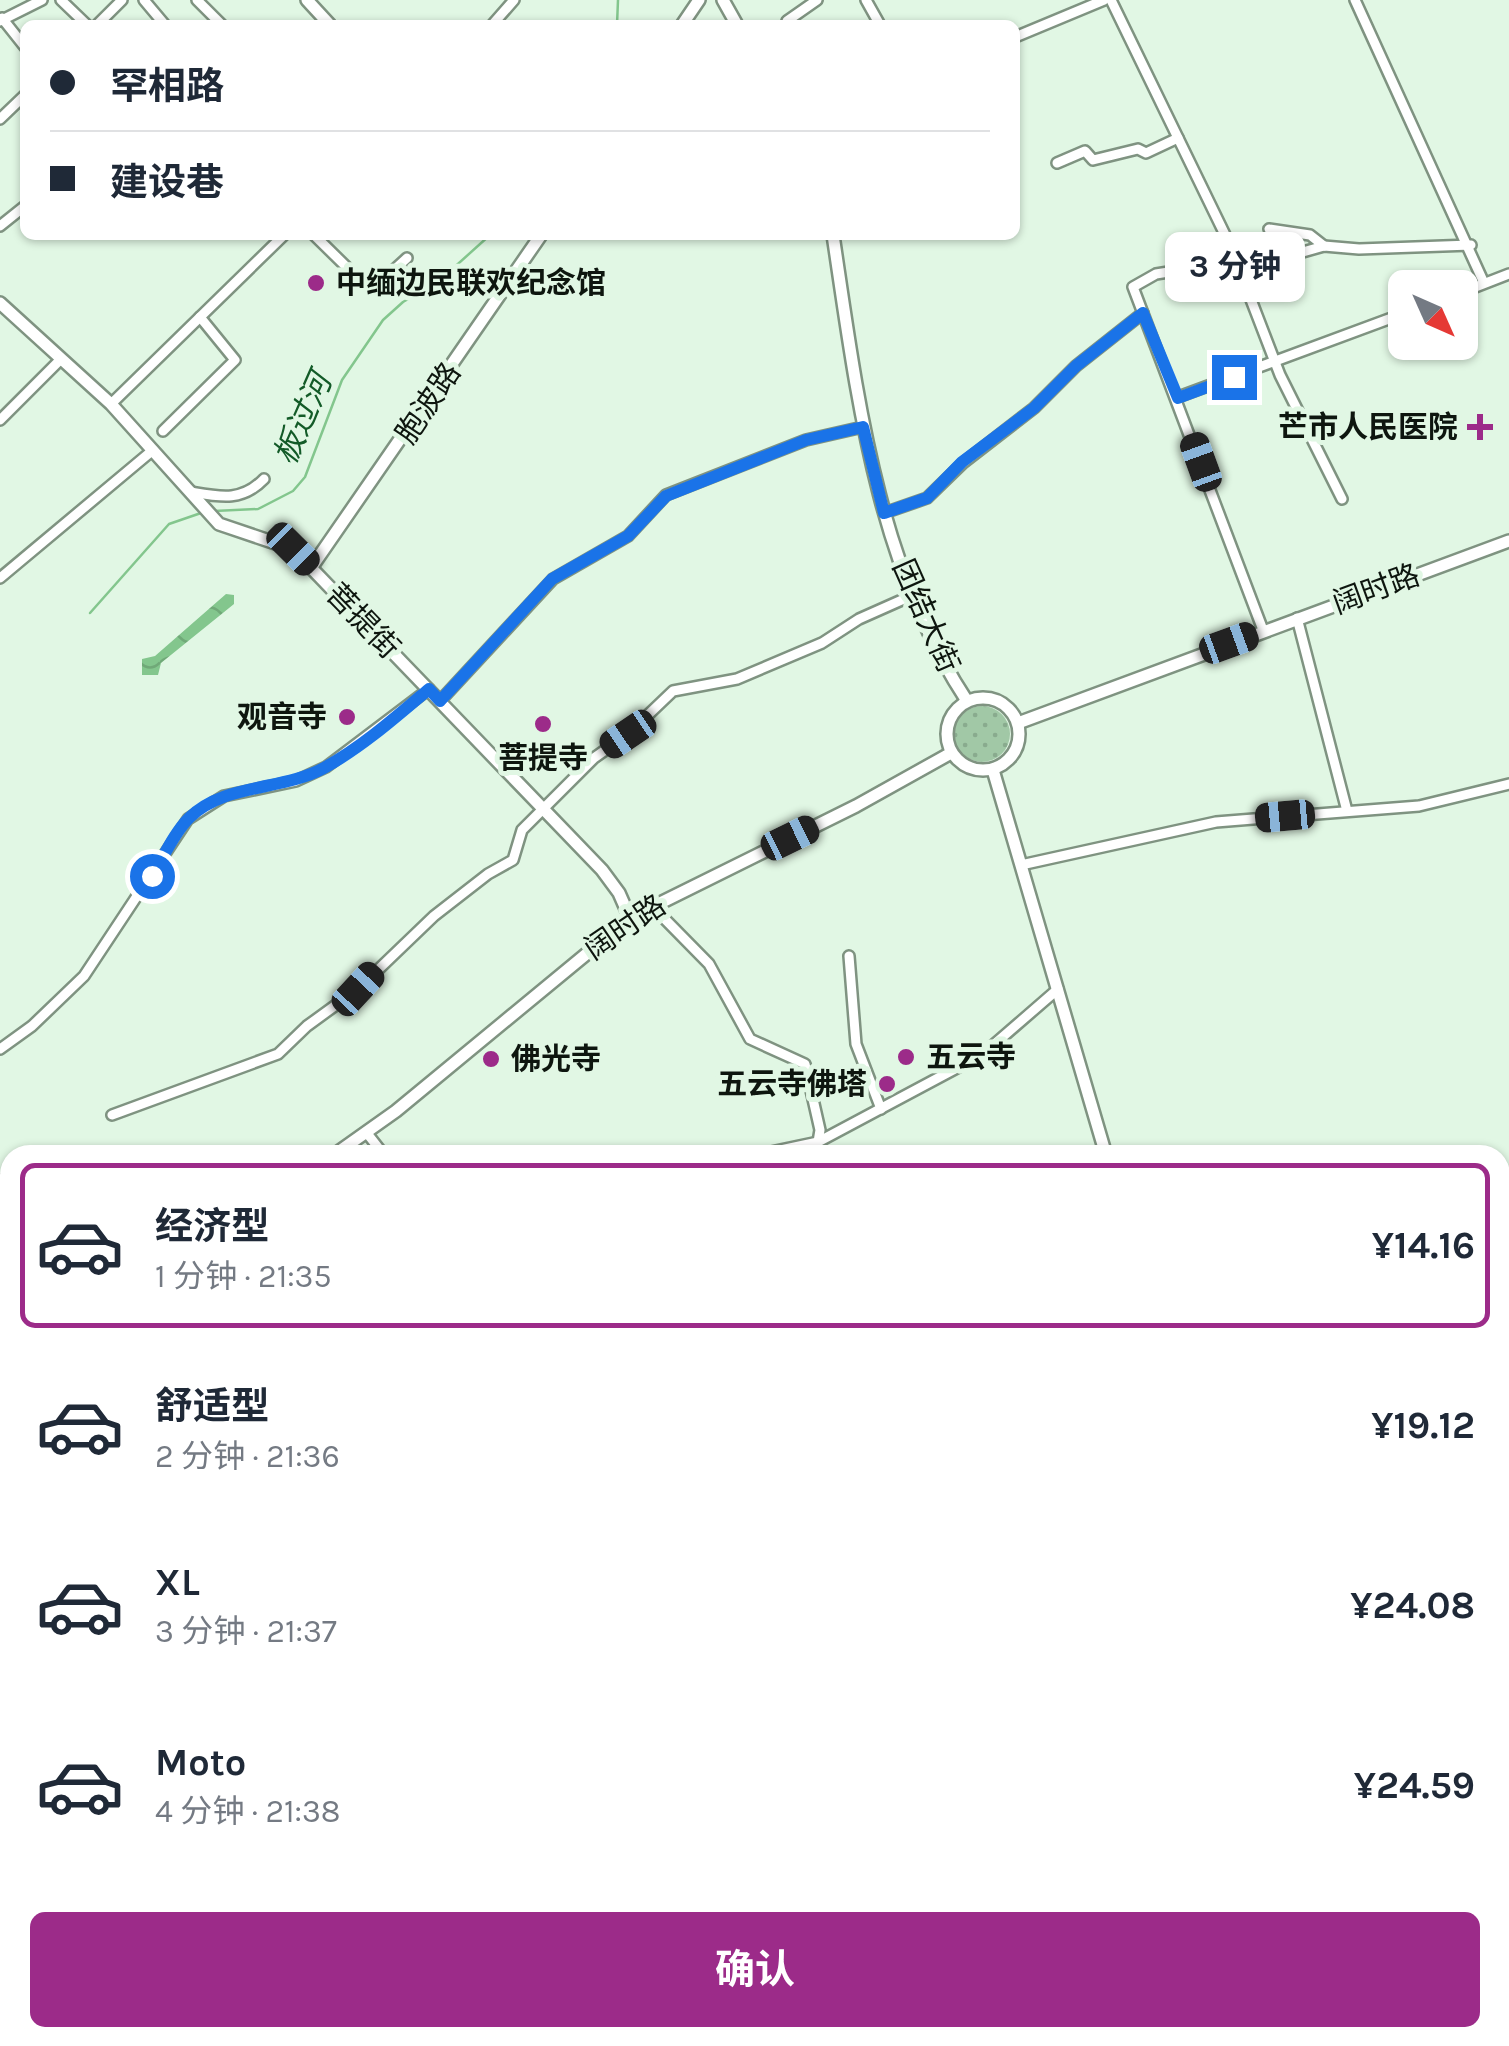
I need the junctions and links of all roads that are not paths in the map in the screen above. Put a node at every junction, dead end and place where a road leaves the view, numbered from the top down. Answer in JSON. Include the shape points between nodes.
{"nodes":[{"id":1,"x":42,"y":0,"type":"edge"},
{"id":2,"x":61,"y":0,"type":"edge"},
{"id":3,"x":144,"y":0,"type":"edge"},
{"id":4,"x":307,"y":0,"type":"edge"},
{"id":5,"x":514,"y":0,"type":"edge"},
{"id":6,"x":817,"y":0,"type":"edge"},
{"id":7,"x":1108,"y":0,"type":"edge"},
{"id":8,"x":1355,"y":0,"type":"edge"},
{"id":9,"x":1,"y":18,"type":"edge"},
{"id":10,"x":82,"y":20,"type":"edge"},
{"id":11,"x":160,"y":20,"type":"edge"},
{"id":12,"x":325,"y":20,"type":"edge"},
{"id":13,"x":496,"y":20,"type":"edge"},
{"id":14,"x":789,"y":20,"type":"edge"},
{"id":15,"x":1020,"y":36,"type":"edge"},
{"id":16,"x":20,"y":41,"type":"edge"},
{"id":17,"x":20,"y":103,"type":"edge"},
{"id":18,"x":0,"y":119,"type":"edge"},
{"id":19,"x":1178,"y":138,"type":"junction"},
{"id":20,"x":1057,"y":163,"type":"dead end"},
{"id":21,"x":20,"y":210,"type":"edge"},
{"id":22,"x":0,"y":226,"type":"edge"},
{"id":23,"x":1269,"y":228,"type":"dead end"},
{"id":24,"x":279,"y":240,"type":"edge"},
{"id":25,"x":319,"y":240,"type":"edge"},
{"id":26,"x":534,"y":240,"type":"edge"},
{"id":27,"x":834,"y":240,"type":"edge"},
{"id":28,"x":1470,"y":245,"type":"junction"},
{"id":29,"x":1324,"y":246,"type":"junction"},
{"id":30,"x":1233,"y":253,"type":"junction"},
{"id":31,"x":407,"y":258,"type":"dead end"},
{"id":32,"x":1509,"y":274,"type":"edge"},
{"id":33,"x":1484,"y":283,"type":"junction"},
{"id":34,"x":1478,"y":285,"type":"edge"},
{"id":35,"x":0,"y":303,"type":"edge"},
{"id":36,"x":1143,"y":313,"type":"junction"},
{"id":37,"x":200,"y":317,"type":"junction"},
{"id":38,"x":1388,"y":320,"type":"edge"},
{"id":39,"x":61,"y":359,"type":"junction"},
{"id":40,"x":1276,"y":362,"type":"junction"},
{"id":41,"x":1178,"y":398,"type":"junction"},
{"id":42,"x":110,"y":404,"type":"junction"},
{"id":43,"x":0,"y":420,"type":"edge"},
{"id":44,"x":863,"y":427,"type":"junction"},
{"id":45,"x":164,"y":430,"type":"dead end"},
{"id":46,"x":154,"y":450,"type":"junction"},
{"id":47,"x":264,"y":479,"type":"dead end"},
{"id":48,"x":194,"y":496,"type":"junction"},
{"id":49,"x":1342,"y":499,"type":"dead end"},
{"id":50,"x":884,"y":513,"type":"junction"},
{"id":51,"x":1509,"y":540,"type":"edge"},
{"id":52,"x":311,"y":568,"type":"junction"},
{"id":53,"x":0,"y":578,"type":"edge"},
{"id":54,"x":913,"y":596,"type":"junction"},
{"id":55,"x":1297,"y":618,"type":"junction"},
{"id":56,"x":1263,"y":630,"type":"junction"},
{"id":57,"x":429,"y":689,"type":"junction"},
{"id":58,"x":440,"y":701,"type":"junction"},
{"id":59,"x":967,"y":701,"type":"junction"},
{"id":60,"x":1018,"y":724,"type":"junction"},
{"id":61,"x":951,"y":753,"type":"junction"},
{"id":62,"x":993,"y":770,"type":"junction"},
{"id":63,"x":1509,"y":784,"type":"edge"},
{"id":64,"x":545,"y":810,"type":"junction"},
{"id":65,"x":1347,"y":811,"type":"junction"},
{"id":66,"x":1021,"y":865,"type":"junction"},
{"id":67,"x":651,"y":905,"type":"junction"},
{"id":68,"x":630,"y":918,"type":"junction"},
{"id":69,"x":850,"y":956,"type":"dead end"},
{"id":70,"x":1058,"y":989,"type":"junction"},
{"id":71,"x":0,"y":1049,"type":"edge"},
{"id":72,"x":881,"y":1109,"type":"junction"},
{"id":73,"x":112,"y":1115,"type":"dead end"},
{"id":74,"x":366,"y":1132,"type":"junction"},
{"id":75,"x":818,"y":1142,"type":"junction"},
{"id":76,"x":348,"y":1145,"type":"edge"},
{"id":77,"x":376,"y":1145,"type":"edge"},
{"id":78,"x":804,"y":1145,"type":"edge"},
{"id":79,"x":1103,"y":1145,"type":"edge"}],
"edges":[{"from":1,"to":9,"type":"street"},
{"from":2,"to":10,"type":"street"},
{"from":3,"to":11,"type":"street"},
{"from":4,"to":12,"type":"main road"},
{"from":5,"to":13,"type":"street"},
{"from":6,"to":14,"type":"street"},
{"from":7,"to":15,"type":"street"},
{"from":7,"to":19,"type":"street"},
{"from":8,"to":28,"type":"street"},
{"from":9,"to":16,"type":"street"},
{"from":17,"to":18,"type":"street"},
{"from":19,"to":20,"type":"street","via":[[1146,154],[1138,149],[1093,160],[1085,151]]},
{"from":19,"to":30,"type":"street"},
{"from":21,"to":22,"type":"street"},
{"from":23,"to":29,"type":"street","via":[[1310,235]]},
{"from":24,"to":37,"type":"street"},
{"from":25,"to":31,"type":"street","via":[[371,292]]},
{"from":26,"to":52,"type":"main road","name":"胞波路"},
{"from":27,"to":44,"type":"main road","name":"团结大街"},
{"from":28,"to":29,"type":"street"},
{"from":28,"to":33,"type":"street"},
{"from":29,"to":30,"type":"street","via":[[1285,257],[1253,248]]},
{"from":30,"to":36,"type":"street","via":[[1133,287]]},
{"from":30,"to":40,"type":"street"},
{"from":32,"to":33,"type":"street"},
{"from":33,"to":34,"type":"street"},
{"from":35,"to":39,"type":"main road","name":"菩提街"},
{"from":36,"to":41,"type":"street"},
{"from":36,"to":50,"type":"street","via":[[927,498]]},
{"from":37,"to":42,"type":"street"},
{"from":37,"to":45,"type":"street","via":[[234,360]]},
{"from":38,"to":40,"type":"street"},
{"from":39,"to":42,"type":"main road","name":"菩提街"},
{"from":39,"to":43,"type":"street"},
{"from":40,"to":41,"type":"street"},
{"from":40,"to":49,"type":"street"},
{"from":41,"to":56,"type":"street"},
{"from":42,"to":46,"type":"main road","name":"菩提街"},
{"from":44,"to":50,"type":"main road","name":"团结大街"},
{"from":44,"to":58,"type":"street","via":[[806,440],[666,496],[628,536],[552,579]]},
{"from":46,"to":48,"type":"main road","name":"菩提街"},
{"from":46,"to":53,"type":"street"},
{"from":47,"to":48,"type":"street","via":[[241,496]]},
{"from":48,"to":52,"type":"main road","name":"菩提街","via":[[219,524],[293,549]]},
{"from":50,"to":54,"type":"main road","name":"团结大街"},
{"from":51,"to":55,"type":"main road","name":"阔时路"},
{"from":52,"to":57,"type":"main road","name":"菩提街"},
{"from":54,"to":59,"type":"main road","name":"团结大街"},
{"from":54,"to":64,"type":"street","via":[[737,679],[674,690]]},
{"from":55,"to":56,"type":"main road","name":"阔时路"},
{"from":55,"to":65,"type":"street"},
{"from":56,"to":60,"type":"main road","name":"阔时路"},
{"from":57,"to":58,"type":"main road","name":"菩提街"},
{"from":57,"to":71,"type":"street","via":[[326,767],[296,781],[224,796],[188,819],[84,976]]},
{"from":58,"to":64,"type":"main road","name":"菩提街"},
{"from":59,"to":60,"type":"main road","via":[[1003,704]]},
{"from":59,"to":61,"type":"main road","via":[[950,718]]},
{"from":60,"to":62,"type":"main road","via":[[1017,746]]},
{"from":61,"to":62,"type":"main road","via":[[969,768]]},
{"from":61,"to":67,"type":"main road","name":"阔时路"},
{"from":62,"to":66,"type":"main road"},
{"from":63,"to":65,"type":"street","via":[[1419,806]]},
{"from":64,"to":68,"type":"main road","name":"菩提街","via":[[602,870]]},
{"from":64,"to":73,"type":"street","via":[[522,830],[513,860],[434,916],[278,1054]]},
{"from":65,"to":66,"type":"street","via":[[1216,822]]},
{"from":66,"to":70,"type":"main road"},
{"from":67,"to":68,"type":"main road","name":"阔时路"},
{"from":67,"to":75,"type":"street","via":[[709,964],[750,1039],[800,1060],[810,1072]]},
{"from":68,"to":74,"type":"main road","name":"阔时路"},
{"from":69,"to":72,"type":"street","via":[[856,1044]]},
{"from":70,"to":72,"type":"street","via":[[983,1054]]},
{"from":70,"to":79,"type":"main road"},
{"from":72,"to":75,"type":"street"},
{"from":74,"to":76,"type":"main road","name":"阔时路"},
{"from":74,"to":77,"type":"street"},
{"from":75,"to":78,"type":"street"}]}
